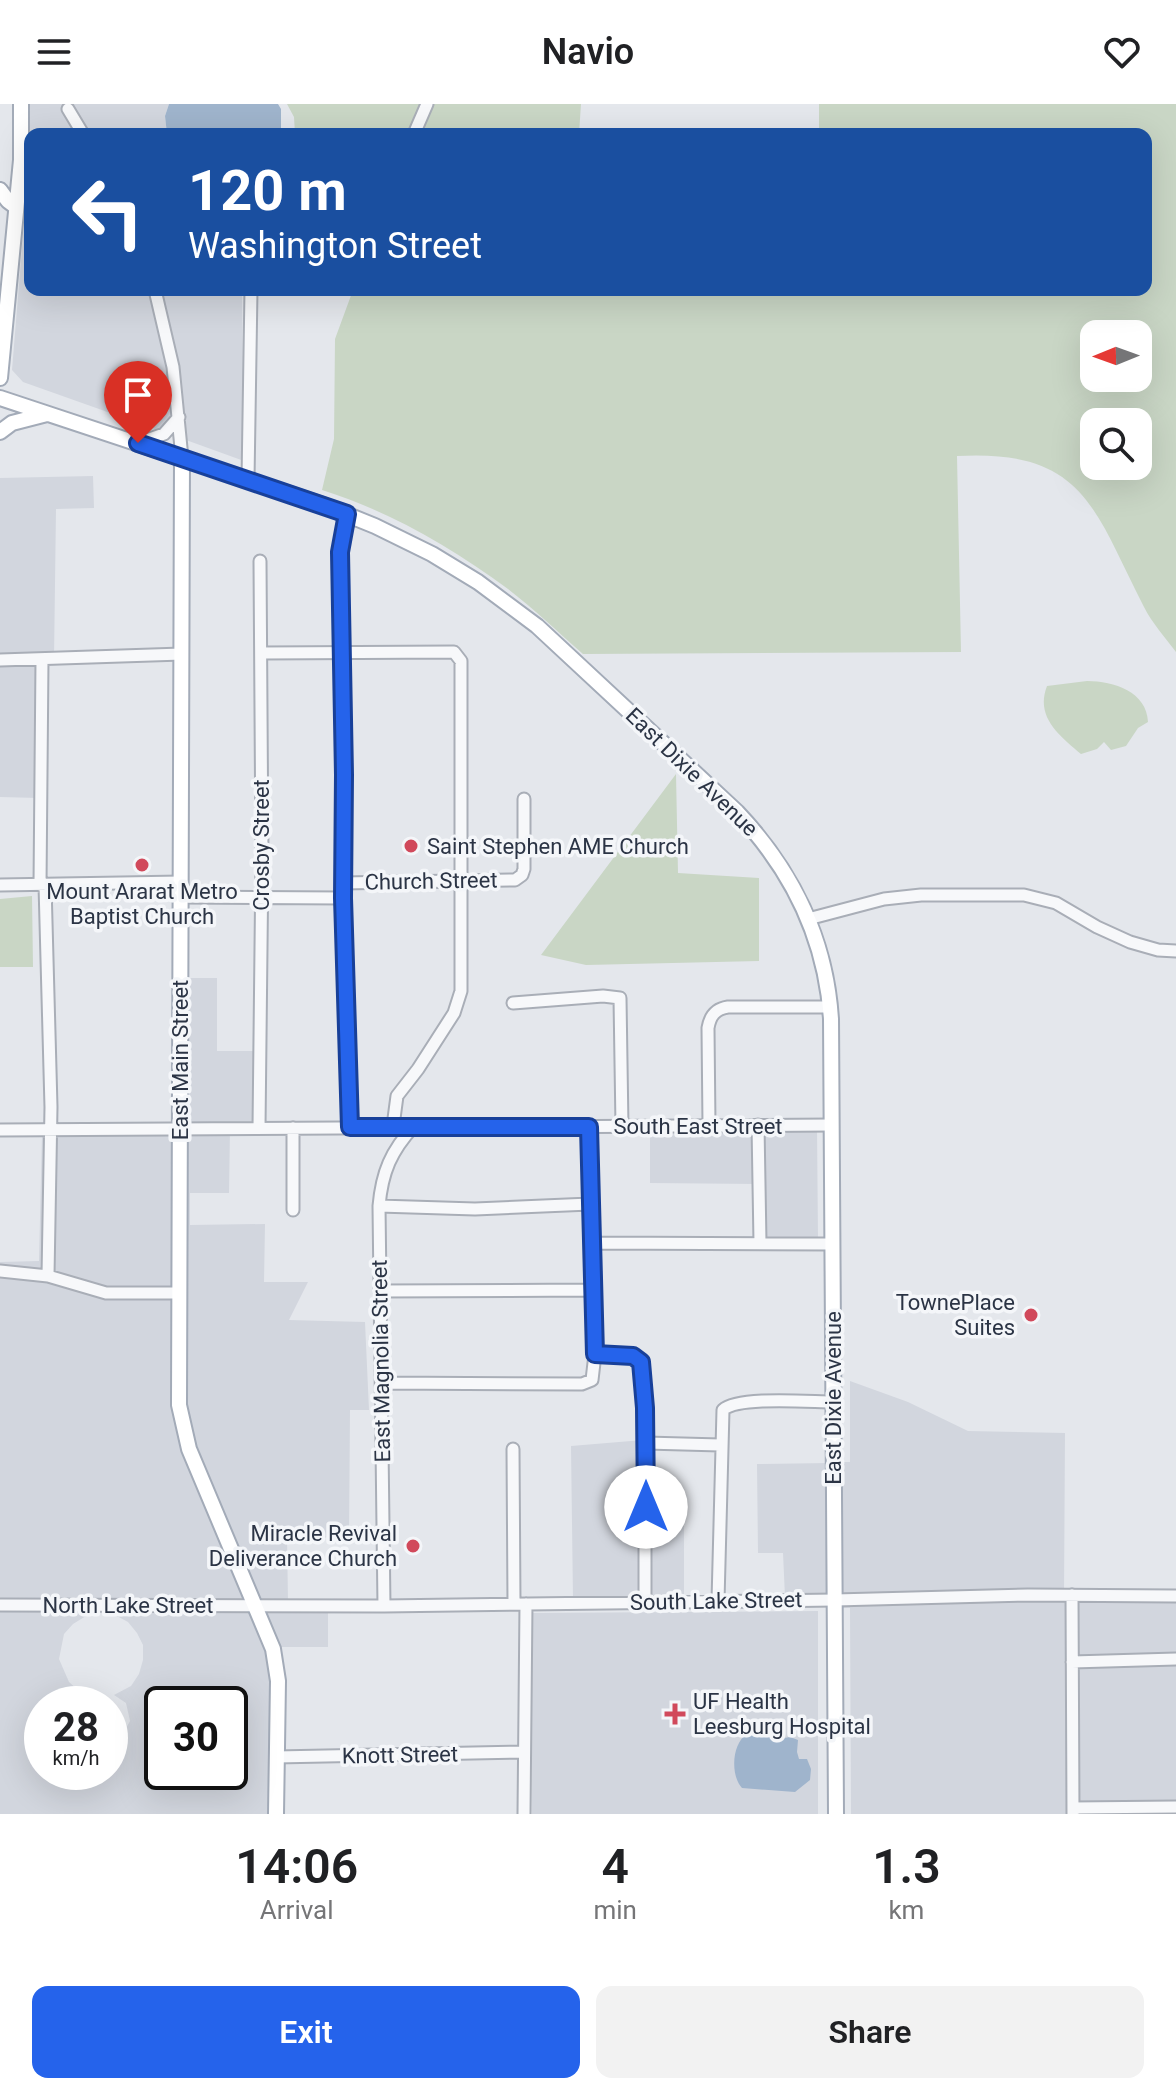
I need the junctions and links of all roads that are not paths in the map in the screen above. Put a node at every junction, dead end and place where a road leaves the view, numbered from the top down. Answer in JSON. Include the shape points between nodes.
{"nodes":[{"id":1,"x":21,"y":104,"type":"edge"},
{"id":2,"x":427,"y":104,"type":"edge"},
{"id":3,"x":68,"y":109,"type":"dead end"},
{"id":4,"x":79,"y":128,"type":"edge"},
{"id":5,"x":417,"y":128,"type":"edge"},
{"id":6,"x":0,"y":190,"type":"edge"},
{"id":7,"x":23,"y":207,"type":"edge"},
{"id":8,"x":156,"y":296,"type":"edge"},
{"id":9,"x":251,"y":296,"type":"edge"},
{"id":10,"x":0,"y":378,"type":"edge"},
{"id":11,"x":0,"y":398,"type":"edge"},
{"id":12,"x":50,"y":414,"type":"junction"},
{"id":13,"x":179,"y":417,"type":"junction"},
{"id":14,"x":0,"y":432,"type":"edge"},
{"id":15,"x":138,"y":443,"type":"junction"},
{"id":16,"x":182,"y":458,"type":"junction"},
{"id":17,"x":248,"y":480,"type":"junction"},
{"id":18,"x":347,"y":514,"type":"junction"},
{"id":19,"x":260,"y":561,"type":"dead end"},
{"id":20,"x":342,"y":652,"type":"junction"},
{"id":21,"x":262,"y":653,"type":"junction"},
{"id":22,"x":182,"y":654,"type":"junction"},
{"id":23,"x":0,"y":660,"type":"edge"},
{"id":24,"x":42,"y":660,"type":"junction"},
{"id":25,"x":524,"y":799,"type":"dead end"},
{"id":26,"x":460,"y":881,"type":"junction"},
{"id":27,"x":343,"y":883,"type":"junction"},
{"id":28,"x":0,"y":885,"type":"edge"},
{"id":29,"x":43,"y":885,"type":"junction"},
{"id":30,"x":181,"y":890,"type":"junction"},
{"id":31,"x":262,"y":896,"type":"junction"},
{"id":32,"x":343,"y":898,"type":"junction"},
{"id":33,"x":808,"y":919,"type":"junction"},
{"id":34,"x":1176,"y":951,"type":"edge"},
{"id":35,"x":513,"y":1003,"type":"dead end"},
{"id":36,"x":830,"y":1007,"type":"junction"},
{"id":37,"x":709,"y":1125,"type":"junction"},
{"id":38,"x":758,"y":1125,"type":"junction"},
{"id":39,"x":832,"y":1125,"type":"junction"},
{"id":40,"x":393,"y":1126,"type":"junction"},
{"id":41,"x":414,"y":1126,"type":"junction"},
{"id":42,"x":622,"y":1126,"type":"junction"},
{"id":43,"x":350,"y":1127,"type":"junction"},
{"id":44,"x":589,"y":1127,"type":"junction"},
{"id":45,"x":180,"y":1128,"type":"junction"},
{"id":46,"x":259,"y":1128,"type":"junction"},
{"id":47,"x":293,"y":1128,"type":"junction"},
{"id":48,"x":50,"y":1129,"type":"junction"},
{"id":49,"x":0,"y":1130,"type":"edge"},
{"id":50,"x":590,"y":1204,"type":"junction"},
{"id":51,"x":379,"y":1206,"type":"junction"},
{"id":52,"x":293,"y":1210,"type":"dead end"},
{"id":53,"x":591,"y":1243,"type":"junction"},
{"id":54,"x":760,"y":1243,"type":"junction"},
{"id":55,"x":832,"y":1244,"type":"junction"},
{"id":56,"x":0,"y":1271,"type":"edge"},
{"id":57,"x":48,"y":1276,"type":"junction"},
{"id":58,"x":593,"y":1290,"type":"junction"},
{"id":59,"x":380,"y":1291,"type":"junction"},
{"id":60,"x":180,"y":1293,"type":"junction"},
{"id":61,"x":595,"y":1354,"type":"junction"},
{"id":62,"x":382,"y":1383,"type":"junction"},
{"id":63,"x":833,"y":1402,"type":"junction"},
{"id":64,"x":646,"y":1443,"type":"junction"},
{"id":65,"x":720,"y":1445,"type":"junction"},
{"id":66,"x":513,"y":1449,"type":"dead end"},
{"id":67,"x":1072,"y":1595,"type":"junction"},
{"id":68,"x":1176,"y":1596,"type":"edge"},
{"id":69,"x":835,"y":1600,"type":"junction"},
{"id":70,"x":718,"y":1601,"type":"junction"},
{"id":71,"x":645,"y":1602,"type":"junction"},
{"id":72,"x":520,"y":1604,"type":"junction"},
{"id":73,"x":0,"y":1605,"type":"edge"},
{"id":74,"x":256,"y":1605,"type":"junction"},
{"id":75,"x":384,"y":1606,"type":"junction"},
{"id":76,"x":1176,"y":1659,"type":"edge"},
{"id":77,"x":1072,"y":1662,"type":"junction"},
{"id":78,"x":524,"y":1752,"type":"junction"},
{"id":79,"x":276,"y":1757,"type":"junction"},
{"id":80,"x":1176,"y":1807,"type":"edge"},
{"id":81,"x":1073,"y":1811,"type":"edge"},
{"id":82,"x":276,"y":1814,"type":"edge"},
{"id":83,"x":524,"y":1814,"type":"edge"},
{"id":84,"x":836,"y":1814,"type":"edge"}],
"edges":[{"from":1,"to":7,"type":"main road"},
{"from":2,"to":5,"type":"street"},
{"from":3,"to":4,"type":"street"},
{"from":6,"to":7,"type":"main road","via":[[8,201]]},
{"from":7,"to":10,"type":"main road"},
{"from":8,"to":13,"type":"street","name":"East Main Street"},
{"from":9,"to":17,"type":"street"},
{"from":11,"to":12,"type":"main road","name":"East Dixie Avenue"},
{"from":12,"to":14,"type":"main road","via":[[12,423]]},
{"from":12,"to":15,"type":"main road","name":"East Dixie Avenue"},
{"from":13,"to":15,"type":"street","via":[[164,434]]},
{"from":13,"to":16,"type":"street","name":"East Main Street"},
{"from":15,"to":16,"type":"main road","name":"East Dixie Avenue"},
{"from":16,"to":17,"type":"main road","name":"East Dixie Avenue"},
{"from":16,"to":22,"type":"main road","name":"East Main Street"},
{"from":17,"to":18,"type":"main road","name":"East Dixie Avenue"},
{"from":18,"to":20,"type":"street","via":[[340,552]]},
{"from":18,"to":33,"type":"main road","name":"East Dixie Avenue","via":[[460,571],[559,646],[752,828],[784,870]]},
{"from":19,"to":21,"type":"street","name":"Crosby Street"},
{"from":20,"to":21,"type":"street"},
{"from":20,"to":26,"type":"street","via":[[454,652],[461,661]]},
{"from":20,"to":27,"type":"street"},
{"from":21,"to":31,"type":"street","name":"Crosby Street"},
{"from":22,"to":24,"type":"street"},
{"from":22,"to":30,"type":"main road","name":"East Main Street"},
{"from":23,"to":24,"type":"street"},
{"from":24,"to":29,"type":"street"},
{"from":25,"to":26,"type":"street","name":"Church Street","via":[[522,875],[515,880]]},
{"from":26,"to":27,"type":"street","name":"Church Street"},
{"from":26,"to":40,"type":"street","via":[[461,991],[454,1013],[397,1096]]},
{"from":27,"to":32,"type":"street","name":"Church Street"},
{"from":28,"to":29,"type":"street","name":"Church Street"},
{"from":29,"to":30,"type":"street","name":"Church Street"},
{"from":29,"to":48,"type":"street"},
{"from":30,"to":31,"type":"street","name":"Church Street"},
{"from":30,"to":45,"type":"main road","name":"East Main Street"},
{"from":31,"to":32,"type":"street","name":"Church Street"},
{"from":31,"to":46,"type":"street","name":"Crosby Street"},
{"from":32,"to":43,"type":"street"},
{"from":33,"to":34,"type":"street","via":[[884,899],[1024,895],[1056,903],[1130,942]]},
{"from":33,"to":36,"type":"main road","name":"East Dixie Avenue"},
{"from":35,"to":42,"type":"street","via":[[620,998]]},
{"from":36,"to":37,"type":"street","via":[[716,1010],[708,1028]]},
{"from":36,"to":39,"type":"main road","name":"East Dixie Avenue"},
{"from":37,"to":38,"type":"street","name":"South East Street"},
{"from":37,"to":42,"type":"street","name":"South East Street"},
{"from":38,"to":39,"type":"street","name":"South East Street"},
{"from":38,"to":54,"type":"street"},
{"from":39,"to":55,"type":"main road","name":"East Dixie Avenue"},
{"from":40,"to":41,"type":"street","name":"South East Street"},
{"from":40,"to":43,"type":"street","name":"South East Street"},
{"from":41,"to":44,"type":"street","name":"South East Street"},
{"from":41,"to":51,"type":"street","name":"East Magnolia Street","via":[[386,1163]]},
{"from":42,"to":44,"type":"street","name":"South East Street"},
{"from":43,"to":47,"type":"street","name":"South East Street"},
{"from":44,"to":50,"type":"street"},
{"from":45,"to":46,"type":"street","name":"South East Street"},
{"from":45,"to":48,"type":"street","name":"South East Street"},
{"from":45,"to":60,"type":"main road","name":"East Main Street"},
{"from":46,"to":47,"type":"street","name":"South East Street"},
{"from":47,"to":52,"type":"street"},
{"from":48,"to":49,"type":"street","name":"South East Street"},
{"from":48,"to":57,"type":"street"},
{"from":50,"to":51,"type":"street"},
{"from":50,"to":53,"type":"street"},
{"from":51,"to":59,"type":"street","name":"East Magnolia Street"},
{"from":53,"to":54,"type":"street"},
{"from":53,"to":58,"type":"street"},
{"from":54,"to":55,"type":"street"},
{"from":55,"to":63,"type":"main road","name":"East Dixie Avenue"},
{"from":56,"to":57,"type":"street"},
{"from":57,"to":60,"type":"street","via":[[106,1293]]},
{"from":58,"to":59,"type":"street"},
{"from":58,"to":61,"type":"street"},
{"from":59,"to":62,"type":"street","name":"East Magnolia Street"},
{"from":60,"to":74,"type":"main road","name":"East Main Street","via":[[182,1427]]},
{"from":61,"to":62,"type":"street","via":[[594,1377],[582,1384]]},
{"from":61,"to":64,"type":"street","via":[[633,1356],[641,1362]]},
{"from":62,"to":75,"type":"street","name":"East Magnolia Street"},
{"from":63,"to":65,"type":"street","via":[[727,1406]]},
{"from":63,"to":69,"type":"main road","name":"East Dixie Avenue"},
{"from":64,"to":65,"type":"street"},
{"from":64,"to":71,"type":"street"},
{"from":65,"to":70,"type":"street"},
{"from":66,"to":72,"type":"street"},
{"from":67,"to":68,"type":"street","name":"South Lake Street"},
{"from":67,"to":69,"type":"street","name":"South Lake Street"},
{"from":67,"to":77,"type":"street"},
{"from":69,"to":70,"type":"street","name":"South Lake Street"},
{"from":69,"to":84,"type":"main road","name":"East Dixie Avenue"},
{"from":70,"to":71,"type":"street","name":"South Lake Street"},
{"from":71,"to":72,"type":"street","name":"South Lake Street"},
{"from":72,"to":75,"type":"street","name":"South Lake Street"},
{"from":72,"to":78,"type":"street"},
{"from":73,"to":74,"type":"street","name":"North Lake Street"},
{"from":74,"to":75,"type":"street","name":"South Lake Street"},
{"from":74,"to":79,"type":"main road","name":"East Main Street","via":[[276,1664]]},
{"from":76,"to":77,"type":"street"},
{"from":77,"to":81,"type":"street"},
{"from":78,"to":79,"type":"street","name":"Knott Street"},
{"from":78,"to":83,"type":"street"},
{"from":79,"to":82,"type":"main road","name":"East Main Street"},
{"from":80,"to":81,"type":"street"}]}
